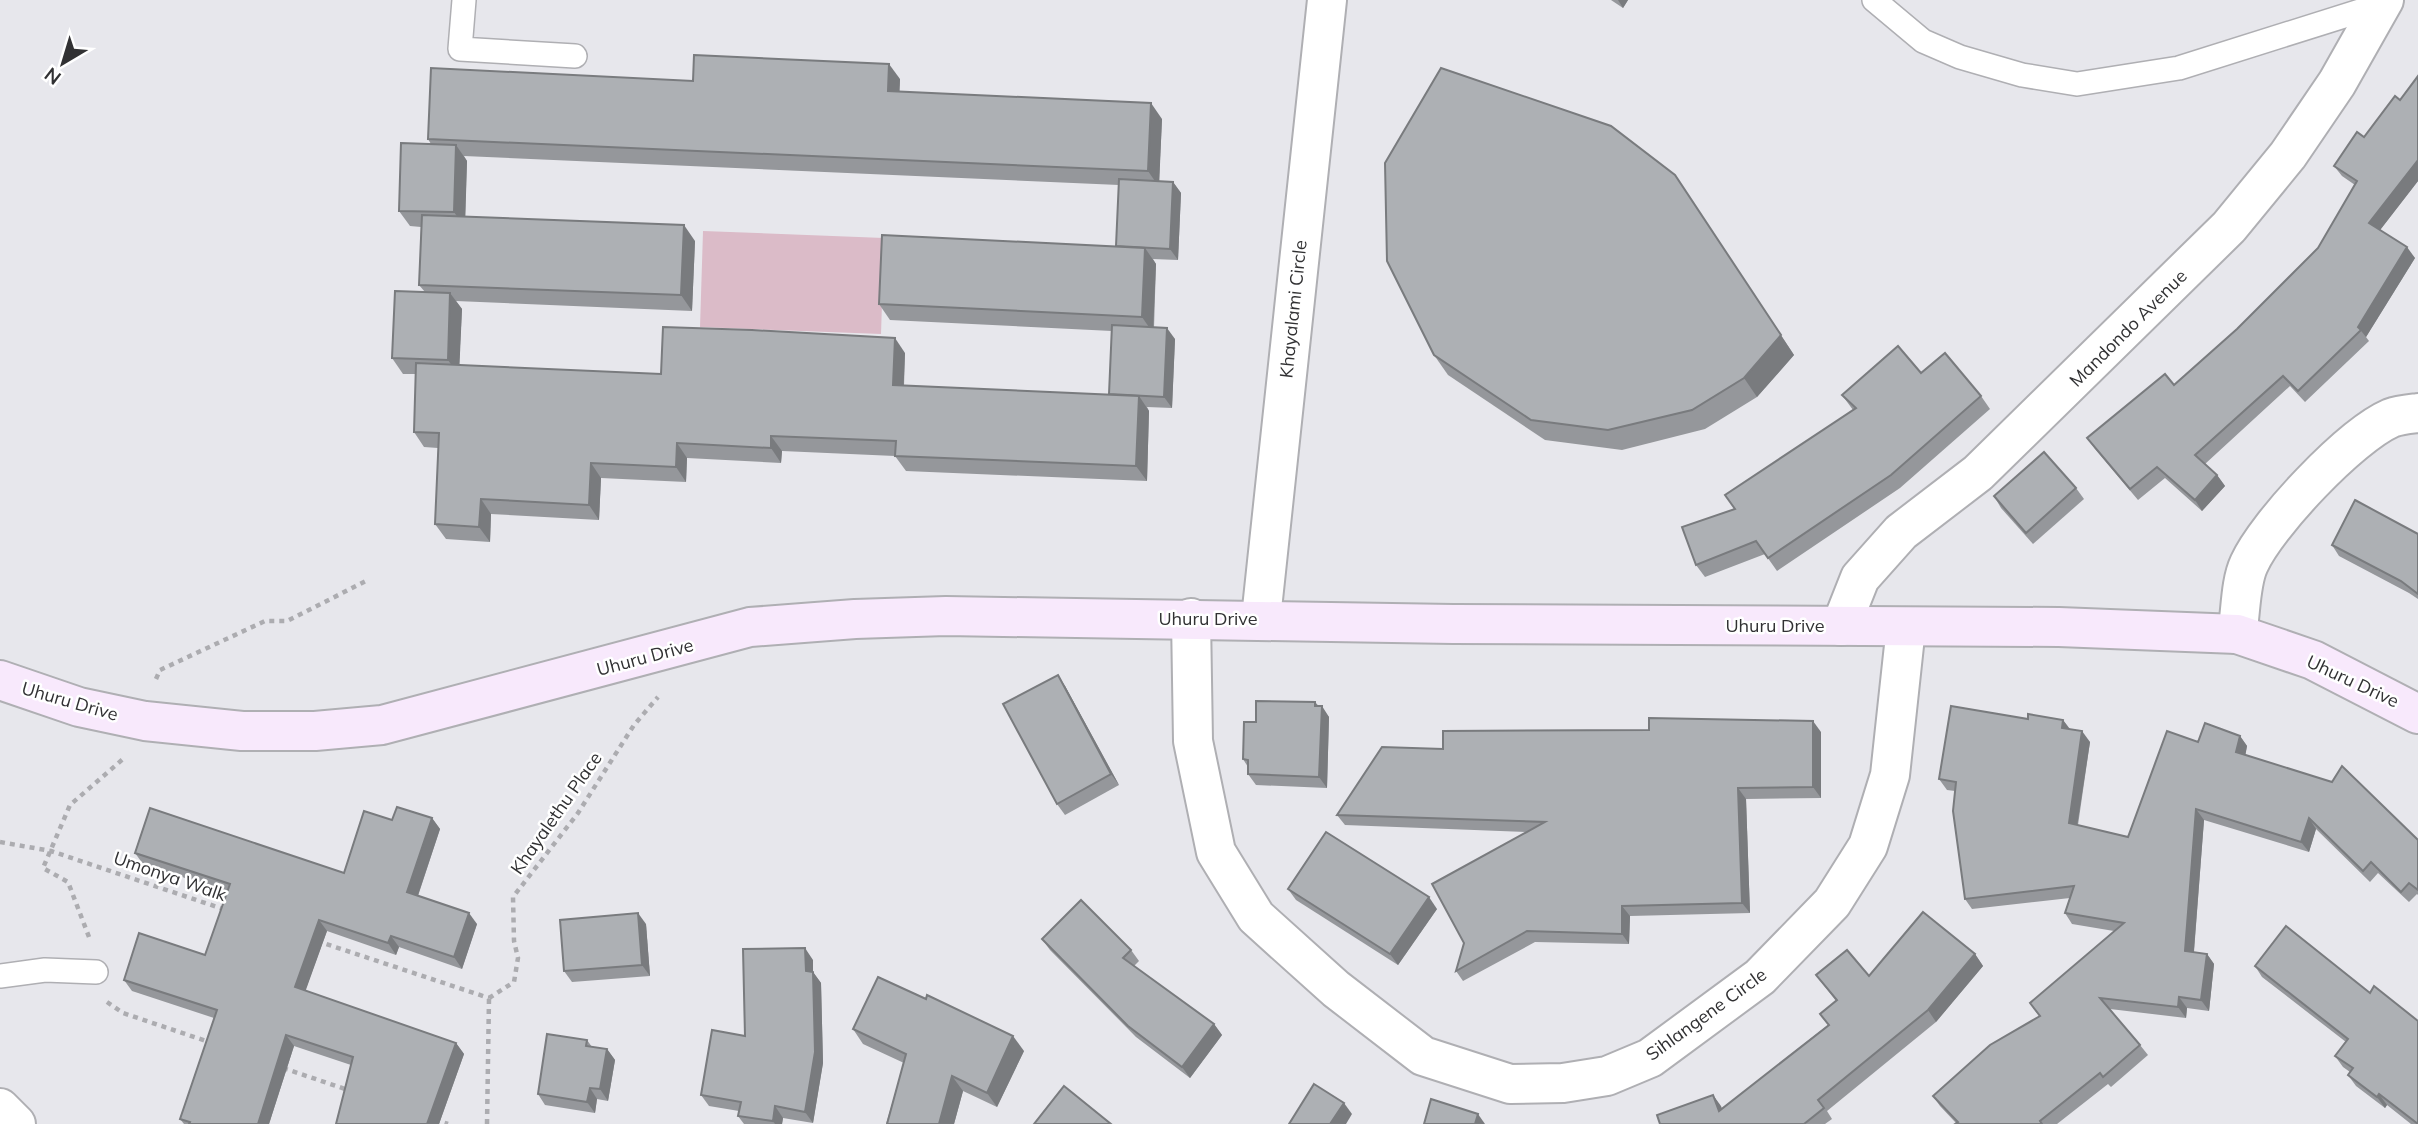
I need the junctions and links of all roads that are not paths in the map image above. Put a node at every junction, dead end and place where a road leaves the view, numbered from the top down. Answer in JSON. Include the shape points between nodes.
{"nodes":[{"id":1,"x":464,"y":0,"type":"edge"},
{"id":2,"x":1327,"y":0,"type":"edge"},
{"id":3,"x":1874,"y":0,"type":"edge"},
{"id":4,"x":2381,"y":2,"type":"edge"},
{"id":5,"x":575,"y":56,"type":"dead end"},
{"id":6,"x":2418,"y":413,"type":"edge"},
{"id":7,"x":1191,"y":618,"type":"junction"},
{"id":8,"x":1261,"y":618,"type":"junction"},
{"id":9,"x":1841,"y":626,"type":"junction"},
{"id":10,"x":1906,"y":627,"type":"junction"},
{"id":11,"x":2238,"y":634,"type":"junction"},
{"id":12,"x":0,"y":680,"type":"edge"},
{"id":13,"x":2418,"y":714,"type":"edge"},
{"id":14,"x":96,"y":972,"type":"road end"},
{"id":15,"x":0,"y":976,"type":"edge"},
{"id":16,"x":0,"y":1108,"type":"edge"},
{"id":17,"x":16,"y":1124,"type":"edge"}],
"edges":[{"from":1,"to":5,"type":"lane","via":[[460,49]]},
{"from":2,"to":8,"type":"street","name":"Khayalami Circle"},
{"from":3,"to":4,"type":"lane","via":[[1923,41],[1961,57],[2022,75],[2077,84],[2179,68]]},
{"from":4,"to":9,"type":"street","name":"Mandondo Avenue","via":[[2330,93],[2288,155],[2229,227],[1978,473],[1901,532],[1860,578]]},
{"from":6,"to":11,"type":"street","via":[[2392,418],[2359,439],[2278,522],[2248,566]]},
{"from":7,"to":8,"type":"street","name":"Uhuru Drive"},
{"from":7,"to":10,"type":"street","name":"Sihlangene Circle","via":[[1193,741],[1216,852],[1256,917],[1336,989],[1423,1056],[1510,1084],[1607,1076],[1650,1058],[1760,977],[1832,903],[1868,846],[1890,775]]},
{"from":7,"to":12,"type":"street","name":"Uhuru Drive","via":[[946,615],[750,627],[382,725],[315,731],[242,732],[145,721],[79,707]]},
{"from":8,"to":9,"type":"street","name":"Uhuru Drive"},
{"from":9,"to":10,"type":"street","name":"Uhuru Drive"},
{"from":10,"to":11,"type":"street","name":"Uhuru Drive"},
{"from":11,"to":13,"type":"street","name":"Uhuru Drive","via":[[2313,660]]},
{"from":14,"to":15,"type":"lane","via":[[45,970]]},
{"from":16,"to":17,"type":"street"}]}
